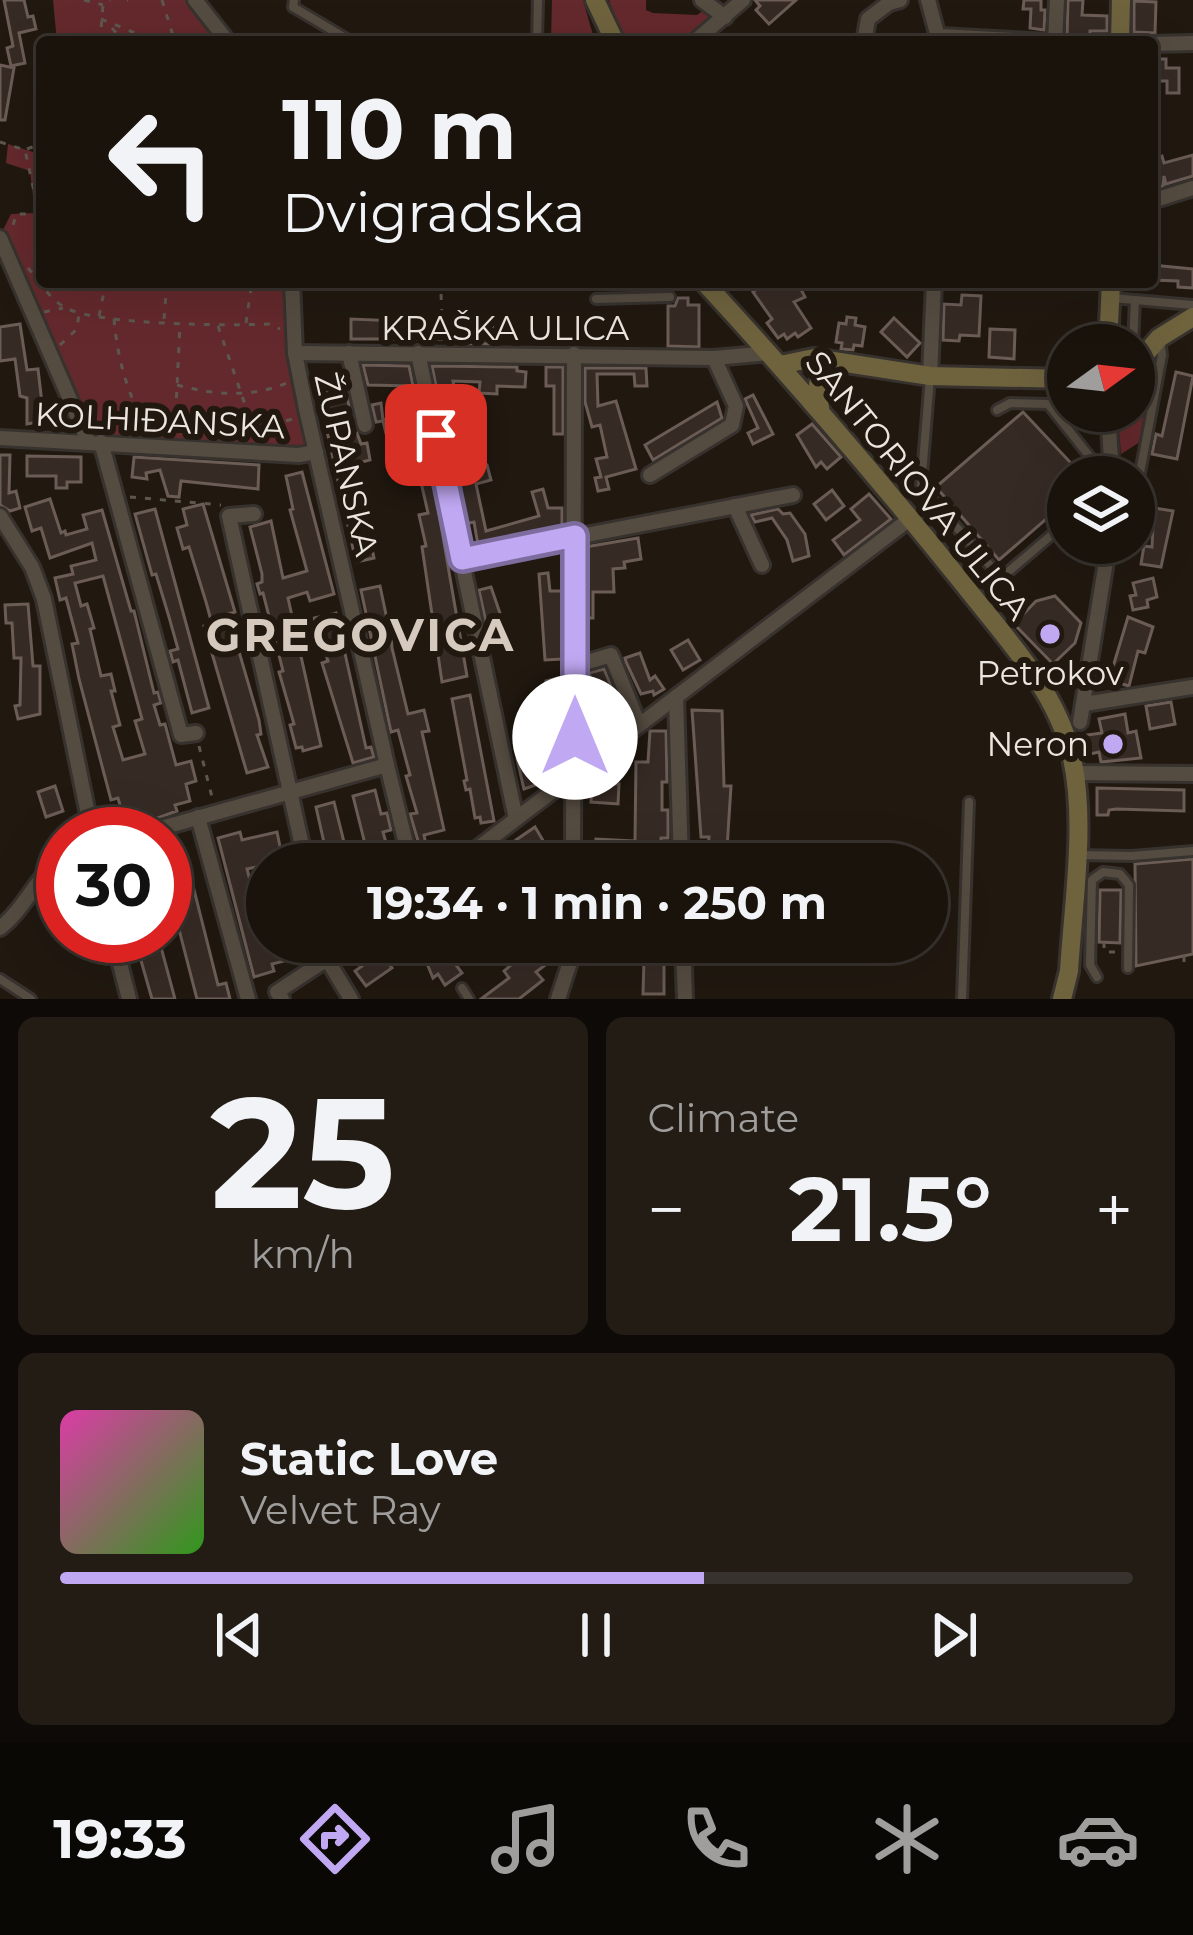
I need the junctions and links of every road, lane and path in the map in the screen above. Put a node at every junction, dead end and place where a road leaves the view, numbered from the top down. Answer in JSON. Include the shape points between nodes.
{"nodes":[{"id":1,"x":84,"y":0,"type":"edge"},
{"id":2,"x":110,"y":0,"type":"edge"},
{"id":3,"x":162,"y":0,"type":"edge"},
{"id":4,"x":196,"y":0,"type":"edge"},
{"id":5,"x":294,"y":0,"type":"edge"},
{"id":6,"x":538,"y":0,"type":"edge"},
{"id":7,"x":702,"y":0,"type":"edge"},
{"id":8,"x":743,"y":0,"type":"edge"},
{"id":9,"x":900,"y":0,"type":"edge"},
{"id":10,"x":928,"y":0,"type":"edge"},
{"id":11,"x":1057,"y":0,"type":"edge"},
{"id":12,"x":1121,"y":0,"type":"edge"},
{"id":13,"x":104,"y":5,"type":"junction"},
{"id":14,"x":598,"y":8,"type":"edge"},
{"id":15,"x":724,"y":17,"type":"junction"},
{"id":16,"x":101,"y":20,"type":"junction"},
{"id":17,"x":110,"y":26,"type":"junction"},
{"id":18,"x":100,"y":36,"type":"edge"},
{"id":19,"x":119,"y":36,"type":"edge"},
{"id":20,"x":139,"y":36,"type":"edge"},
{"id":21,"x":174,"y":36,"type":"edge"},
{"id":22,"x":223,"y":36,"type":"edge"},
{"id":23,"x":342,"y":36,"type":"edge"},
{"id":24,"x":536,"y":36,"type":"edge"},
{"id":25,"x":612,"y":36,"type":"edge"},
{"id":26,"x":701,"y":36,"type":"edge"},
{"id":27,"x":865,"y":36,"type":"edge"},
{"id":28,"x":938,"y":36,"type":"edge"},
{"id":29,"x":1053,"y":36,"type":"edge"},
{"id":30,"x":1120,"y":36,"type":"edge"},
{"id":31,"x":1193,"y":43,"type":"edge"},
{"id":32,"x":1158,"y":44,"type":"edge"},
{"id":33,"x":0,"y":142,"type":"edge"},
{"id":34,"x":36,"y":146,"type":"edge"},
{"id":35,"x":26,"y":150,"type":"junction"},
{"id":36,"x":1193,"y":188,"type":"edge"},
{"id":37,"x":36,"y":199,"type":"edge"},
{"id":38,"x":1158,"y":199,"type":"edge"},
{"id":39,"x":36,"y":214,"type":"edge"},
{"id":40,"x":0,"y":238,"type":"edge"},
{"id":41,"x":16,"y":247,"type":"dead end"},
{"id":42,"x":22,"y":260,"type":"dead end"},
{"id":43,"x":36,"y":276,"type":"edge"},
{"id":44,"x":47,"y":288,"type":"edge"},
{"id":45,"x":105,"y":288,"type":"edge"},
{"id":46,"x":167,"y":288,"type":"edge"},
{"id":47,"x":251,"y":288,"type":"edge"},
{"id":48,"x":292,"y":288,"type":"edge"},
{"id":49,"x":644,"y":288,"type":"edge"},
{"id":50,"x":710,"y":288,"type":"edge"},
{"id":51,"x":934,"y":288,"type":"edge"},
{"id":52,"x":1111,"y":290,"type":"edge"},
{"id":53,"x":441,"y":294,"type":"dead end"},
{"id":54,"x":670,"y":297,"type":"dead end"},
{"id":55,"x":643,"y":298,"type":"junction"},
{"id":56,"x":596,"y":299,"type":"dead end"},
{"id":57,"x":1135,"y":300,"type":"junction"},
{"id":58,"x":1193,"y":305,"type":"edge"},
{"id":59,"x":65,"y":308,"type":"junction"},
{"id":60,"x":79,"y":312,"type":"junction"},
{"id":61,"x":99,"y":316,"type":"junction"},
{"id":62,"x":1193,"y":316,"type":"edge"},
{"id":63,"x":114,"y":317,"type":"junction"},
{"id":64,"x":34,"y":318,"type":"junction"},
{"id":65,"x":164,"y":321,"type":"junction"},
{"id":66,"x":180,"y":322,"type":"junction"},
{"id":67,"x":1109,"y":324,"type":"edge"},
{"id":68,"x":1135,"y":324,"type":"edge"},
{"id":69,"x":217,"y":325,"type":"junction"},
{"id":70,"x":245,"y":325,"type":"junction"},
{"id":71,"x":1160,"y":338,"type":"junction"},
{"id":72,"x":1155,"y":342,"type":"edge"},
{"id":73,"x":294,"y":348,"type":"junction"},
{"id":74,"x":49,"y":352,"type":"junction"},
{"id":75,"x":443,"y":352,"type":"junction"},
{"id":76,"x":349,"y":353,"type":"junction"},
{"id":77,"x":418,"y":353,"type":"junction"},
{"id":78,"x":574,"y":354,"type":"junction"},
{"id":79,"x":714,"y":358,"type":"junction"},
{"id":80,"x":778,"y":362,"type":"junction"},
{"id":81,"x":833,"y":362,"type":"junction"},
{"id":82,"x":299,"y":376,"type":"junction"},
{"id":83,"x":931,"y":376,"type":"junction"},
{"id":84,"x":1047,"y":379,"type":"edge"},
{"id":85,"x":177,"y":386,"type":"junction"},
{"id":86,"x":243,"y":394,"type":"junction"},
{"id":87,"x":820,"y":409,"type":"junction"},
{"id":88,"x":997,"y":410,"type":"dead end"},
{"id":89,"x":288,"y":422,"type":"dead end"},
{"id":90,"x":365,"y":425,"type":"dead end"},
{"id":91,"x":254,"y":428,"type":"junction"},
{"id":92,"x":175,"y":431,"type":"junction"},
{"id":93,"x":0,"y":438,"type":"edge"},
{"id":94,"x":146,"y":441,"type":"junction"},
{"id":95,"x":95,"y":442,"type":"junction"},
{"id":96,"x":316,"y":452,"type":"junction"},
{"id":97,"x":1089,"y":456,"type":"edge"},
{"id":98,"x":1143,"y":456,"type":"edge"},
{"id":99,"x":650,"y":475,"type":"dead end"},
{"id":100,"x":793,"y":495,"type":"dead end"},
{"id":101,"x":118,"y":496,"type":"junction"},
{"id":102,"x":735,"y":506,"type":"junction"},
{"id":103,"x":254,"y":514,"type":"dead end"},
{"id":104,"x":0,"y":516,"type":"edge"},
{"id":105,"x":230,"y":516,"type":"junction"},
{"id":106,"x":911,"y":518,"type":"junction"},
{"id":107,"x":575,"y":536,"type":"junction"},
{"id":108,"x":1047,"y":539,"type":"edge"},
{"id":109,"x":462,"y":559,"type":"junction"},
{"id":110,"x":1106,"y":564,"type":"edge"},
{"id":111,"x":762,"y":565,"type":"dead end"},
{"id":112,"x":575,"y":666,"type":"junction"},
{"id":113,"x":1193,"y":688,"type":"edge"},
{"id":114,"x":676,"y":697,"type":"junction"},
{"id":115,"x":1084,"y":704,"type":"junction"},
{"id":116,"x":1080,"y":722,"type":"dead end"},
{"id":117,"x":639,"y":725,"type":"junction"},
{"id":118,"x":196,"y":733,"type":"joint"},
{"id":119,"x":387,"y":764,"type":"junction"},
{"id":120,"x":575,"y":773,"type":"junction"},
{"id":121,"x":1075,"y":773,"type":"junction"},
{"id":122,"x":1193,"y":774,"type":"edge"},
{"id":123,"x":289,"y":790,"type":"junction"},
{"id":124,"x":969,"y":802,"type":"dead end"},
{"id":125,"x":86,"y":807,"type":"edge"},
{"id":126,"x":216,"y":811,"type":"junction"},
{"id":127,"x":198,"y":817,"type":"junction"},
{"id":128,"x":192,"y":819,"type":"edge"},
{"id":129,"x":516,"y":819,"type":"junction"},
{"id":130,"x":301,"y":843,"type":"edge"},
{"id":131,"x":406,"y":843,"type":"edge"},
{"id":132,"x":485,"y":843,"type":"edge"},
{"id":133,"x":573,"y":843,"type":"edge"},
{"id":134,"x":680,"y":843,"type":"edge"},
{"id":135,"x":1193,"y":850,"type":"edge"},
{"id":136,"x":1075,"y":855,"type":"junction"},
{"id":137,"x":36,"y":885,"type":"edge"},
{"id":138,"x":0,"y":928,"type":"edge"},
{"id":139,"x":1104,"y":942,"type":"dead end"},
{"id":140,"x":1128,"y":952,"type":"junction"},
{"id":141,"x":120,"y":963,"type":"edge"},
{"id":142,"x":325,"y":963,"type":"edge"},
{"id":143,"x":329,"y":963,"type":"edge"},
{"id":144,"x":570,"y":963,"type":"edge"},
{"id":145,"x":684,"y":963,"type":"edge"},
{"id":146,"x":1128,"y":968,"type":"dead end"},
{"id":147,"x":1069,"y":971,"type":"junction"},
{"id":148,"x":1096,"y":977,"type":"dead end"},
{"id":149,"x":0,"y":979,"type":"edge"},
{"id":150,"x":462,"y":988,"type":"dead end"},
{"id":151,"x":32,"y":999,"type":"edge"},
{"id":152,"x":129,"y":999,"type":"edge"},
{"id":153,"x":248,"y":999,"type":"edge"},
{"id":154,"x":282,"y":999,"type":"edge"},
{"id":155,"x":351,"y":999,"type":"edge"},
{"id":156,"x":469,"y":999,"type":"edge"},
{"id":157,"x":558,"y":999,"type":"edge"},
{"id":158,"x":686,"y":999,"type":"edge"},
{"id":159,"x":962,"y":999,"type":"edge"},
{"id":160,"x":1063,"y":999,"type":"edge"},
{"id":161,"x":1077,"y":999,"type":"edge"}],
"edges":[{"from":1,"to":13,"type":"path"},
{"from":2,"to":13,"type":"path"},
{"from":3,"to":21,"type":"path"},
{"from":4,"to":22,"type":"street"},
{"from":5,"to":23,"type":"lane","via":[[293,7]]},
{"from":6,"to":24,"type":"lane"},
{"from":7,"to":15,"type":"street"},
{"from":8,"to":15,"type":"street"},
{"from":9,"to":27,"type":"street","via":[[868,19]]},
{"from":10,"to":28,"type":"street"},
{"from":11,"to":29,"type":"street"},
{"from":12,"to":30,"type":"main road"},
{"from":13,"to":16,"type":"path"},
{"from":14,"to":25,"type":"main road"},
{"from":15,"to":26,"type":"street"},
{"from":16,"to":17,"type":"path"},
{"from":16,"to":18,"type":"path"},
{"from":17,"to":19,"type":"path"},
{"from":17,"to":20,"type":"path"},
{"from":31,"to":32,"type":"street"},
{"from":33,"to":35,"type":"path"},
{"from":34,"to":35,"type":"path"},
{"from":35,"to":37,"type":"path"},
{"from":36,"to":38,"type":"street"},
{"from":39,"to":41,"type":"path","via":[[16,214]]},
{"from":40,"to":64,"type":"street"},
{"from":42,"to":43,"type":"path"},
{"from":44,"to":59,"type":"path"},
{"from":45,"to":61,"type":"path"},
{"from":46,"to":65,"type":"path"},
{"from":47,"to":70,"type":"path"},
{"from":48,"to":73,"type":"street","name":"ŽUPANSKA"},
{"from":49,"to":55,"type":"lane"},
{"from":50,"to":80,"type":"main road","name":"SANTORIOVA ULICA"},
{"from":51,"to":83,"type":"street"},
{"from":52,"to":57,"type":"lane"},
{"from":52,"to":67,"type":"main road"},
{"from":53,"to":75,"type":"path"},
{"from":54,"to":55,"type":"lane"},
{"from":55,"to":56,"type":"lane"},
{"from":57,"to":58,"type":"lane"},
{"from":57,"to":68,"type":"lane"},
{"from":59,"to":60,"type":"path"},
{"from":59,"to":64,"type":"path"},
{"from":60,"to":61,"type":"path"},
{"from":60,"to":74,"type":"path","via":[[77,329]]},
{"from":61,"to":63,"type":"path"},
{"from":62,"to":71,"type":"main road"},
{"from":63,"to":65,"type":"path"},
{"from":63,"to":94,"type":"path","via":[[118,365]]},
{"from":64,"to":74,"type":"street"},
{"from":65,"to":66,"type":"path"},
{"from":66,"to":69,"type":"path"},
{"from":66,"to":85,"type":"path"},
{"from":69,"to":70,"type":"path"},
{"from":69,"to":86,"type":"path"},
{"from":70,"to":73,"type":"path","via":[[270,324]]},
{"from":71,"to":72,"type":"main road"},
{"from":71,"to":98,"type":"lane"},
{"from":73,"to":76,"type":"street","name":"KRAŠKA ULICA"},
{"from":73,"to":82,"type":"street","name":"ŽUPANSKA"},
{"from":74,"to":95,"type":"street"},
{"from":75,"to":77,"type":"street","name":"KRAŠKA ULICA"},
{"from":75,"to":78,"type":"street","name":"KRAŠKA ULICA"},
{"from":76,"to":77,"type":"street","name":"KRAŠKA ULICA"},
{"from":76,"to":90,"type":"street"},
{"from":77,"to":109,"type":"street"},
{"from":78,"to":79,"type":"street","name":"KRAŠKA ULICA"},
{"from":78,"to":107,"type":"street"},
{"from":79,"to":80,"type":"street","name":"KRAŠKA ULICA"},
{"from":79,"to":99,"type":"street","via":[[736,406],[731,424]]},
{"from":80,"to":81,"type":"main road","via":[[808,369]]},
{"from":80,"to":87,"type":"main road","name":"SANTORIOVA ULICA"},
{"from":81,"to":83,"type":"main road"},
{"from":81,"to":87,"type":"main road","via":[[818,384]]},
{"from":82,"to":86,"type":"path"},
{"from":82,"to":96,"type":"street","name":"ŽUPANSKA"},
{"from":83,"to":84,"type":"main road"},
{"from":83,"to":108,"type":"lane","via":[[921,487],[1001,578]]},
{"from":85,"to":86,"type":"path"},
{"from":85,"to":92,"type":"path"},
{"from":86,"to":91,"type":"path"},
{"from":87,"to":106,"type":"main road","name":"SANTORIOVA ULICA"},
{"from":88,"to":97,"type":"lane","via":[[1048,404]]},
{"from":89,"to":91,"type":"path"},
{"from":91,"to":92,"type":"path"},
{"from":92,"to":94,"type":"path"},
{"from":93,"to":95,"type":"street","name":"KOLHIĐANSKA"},
{"from":94,"to":95,"type":"street","name":"KOLHIĐANSKA"},
{"from":94,"to":96,"type":"street","name":"KOLHIĐANSKA"},
{"from":95,"to":101,"type":"street"},
{"from":96,"to":119,"type":"street","name":"ŽUPANSKA"},
{"from":100,"to":102,"type":"street"},
{"from":101,"to":105,"type":"path","via":[[220,503]]},
{"from":101,"to":118,"type":"street","via":[[181,736]]},
{"from":102,"to":107,"type":"street"},
{"from":102,"to":111,"type":"street"},
{"from":103,"to":105,"type":"street"},
{"from":104,"to":125,"type":"street","via":[[44,599]]},
{"from":105,"to":123,"type":"street"},
{"from":106,"to":114,"type":"street"},
{"from":106,"to":121,"type":"main road","name":"SANTORIOVA ULICA","via":[[1054,708]]},
{"from":107,"to":109,"type":"street"},
{"from":107,"to":112,"type":"street"},
{"from":109,"to":129,"type":"street"},
{"from":110,"to":115,"type":"street"},
{"from":112,"to":117,"type":"street","via":[[611,655]]},
{"from":112,"to":120,"type":"street"},
{"from":113,"to":115,"type":"street"},
{"from":114,"to":117,"type":"street"},
{"from":114,"to":134,"type":"street"},
{"from":115,"to":116,"type":"street"},
{"from":117,"to":120,"type":"street"},
{"from":118,"to":126,"type":"path"},
{"from":119,"to":123,"type":"street"},
{"from":119,"to":131,"type":"street","name":"ŽUPANSKA"},
{"from":120,"to":129,"type":"street"},
{"from":120,"to":133,"type":"street"},
{"from":121,"to":122,"type":"street"},
{"from":121,"to":136,"type":"main road","name":"SANTORIOVA ULICA"},
{"from":123,"to":126,"type":"street"},
{"from":123,"to":130,"type":"street"},
{"from":124,"to":159,"type":"lane"},
{"from":126,"to":127,"type":"street"},
{"from":127,"to":128,"type":"street"},
{"from":127,"to":153,"type":"street"},
{"from":129,"to":132,"type":"street"},
{"from":135,"to":136,"type":"lane"},
{"from":136,"to":147,"type":"main road","name":"SANTORIOVA ULICA"},
{"from":137,"to":138,"type":"street"},
{"from":139,"to":140,"type":"path","via":[[1104,952]]},
{"from":140,"to":146,"type":"lane"},
{"from":140,"to":148,"type":"lane","via":[[1129,885],[1103,872],[1093,880]]},
{"from":141,"to":152,"type":"street"},
{"from":142,"to":154,"type":"street","via":[[277,992]]},
{"from":143,"to":155,"type":"street"},
{"from":144,"to":157,"type":"street"},
{"from":145,"to":158,"type":"street"},
{"from":147,"to":160,"type":"main road"},
{"from":147,"to":161,"type":"main road"},
{"from":149,"to":151,"type":"lane"},
{"from":150,"to":156,"type":"lane"}]}
